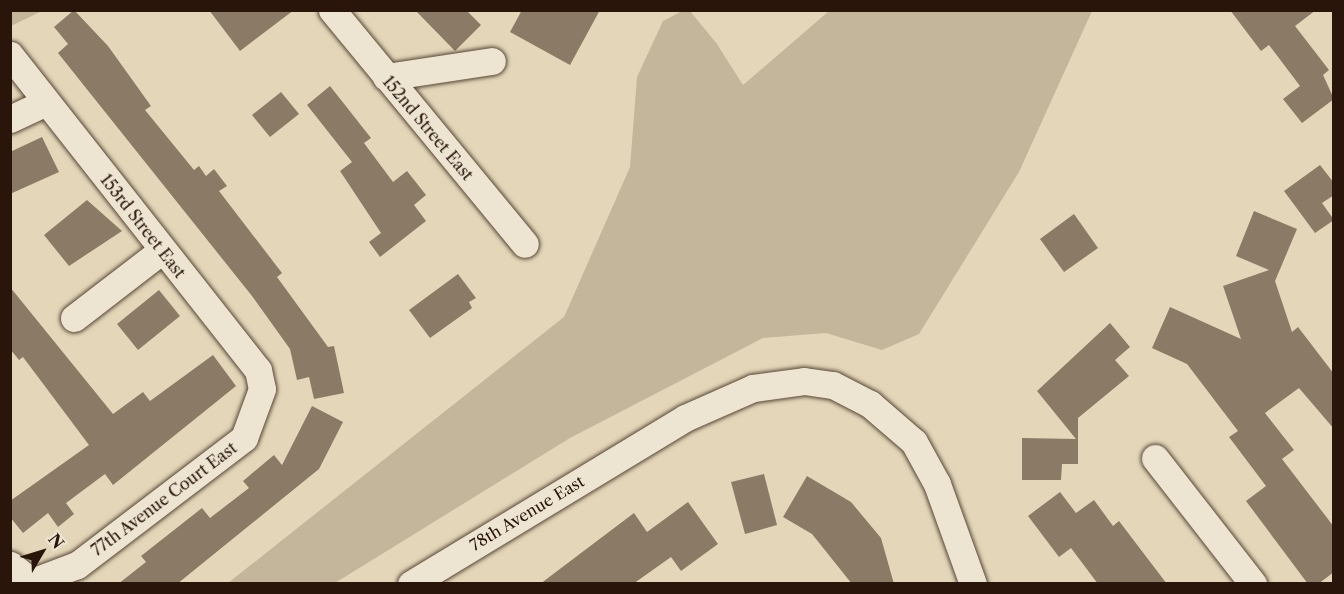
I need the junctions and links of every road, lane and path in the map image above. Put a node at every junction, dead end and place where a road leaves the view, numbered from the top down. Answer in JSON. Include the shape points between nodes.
{"nodes":[{"id":1,"x":332,"y":10,"type":"edge"},
{"id":2,"x":10,"y":55,"type":"edge"},
{"id":3,"x":492,"y":61,"type":"dead end"},
{"id":4,"x":386,"y":77,"type":"junction"},
{"id":5,"x":46,"y":102,"type":"junction"},
{"id":6,"x":10,"y":119,"type":"edge"},
{"id":7,"x":525,"y":244,"type":"dead end"},
{"id":8,"x":161,"y":251,"type":"junction"},
{"id":9,"x":74,"y":318,"type":"dead end"},
{"id":10,"x":260,"y":402,"type":"joint"},
{"id":11,"x":1155,"y":458,"type":"dead end"},
{"id":12,"x":10,"y":565,"type":"edge"},
{"id":13,"x":49,"y":581,"type":"edge"},
{"id":14,"x":411,"y":584,"type":"edge"},
{"id":15,"x":973,"y":584,"type":"edge"},
{"id":16,"x":1253,"y":584,"type":"edge"}],
"edges":[{"from":1,"to":4,"type":"street","name":"152nd Street East"},
{"from":2,"to":5,"type":"street","name":"153rd Street East"},
{"from":3,"to":4,"type":"street"},
{"from":4,"to":7,"type":"street","name":"152nd Street East"},
{"from":5,"to":6,"type":"street"},
{"from":5,"to":8,"type":"street","name":"153rd Street East"},
{"from":8,"to":9,"type":"street"},
{"from":8,"to":10,"type":"street","name":"153rd Street East","via":[[258,370]]},
{"from":10,"to":13,"type":"street","name":"77th Avenue Court East","via":[[244,438],[77,565]]},
{"from":11,"to":16,"type":"street"},
{"from":12,"to":13,"type":"street","via":[[32,582]]},
{"from":14,"to":15,"type":"street","name":"78th Avenue East","via":[[643,443],[753,388],[796,382],[833,385],[870,404],[914,442],[937,484]]}]}
